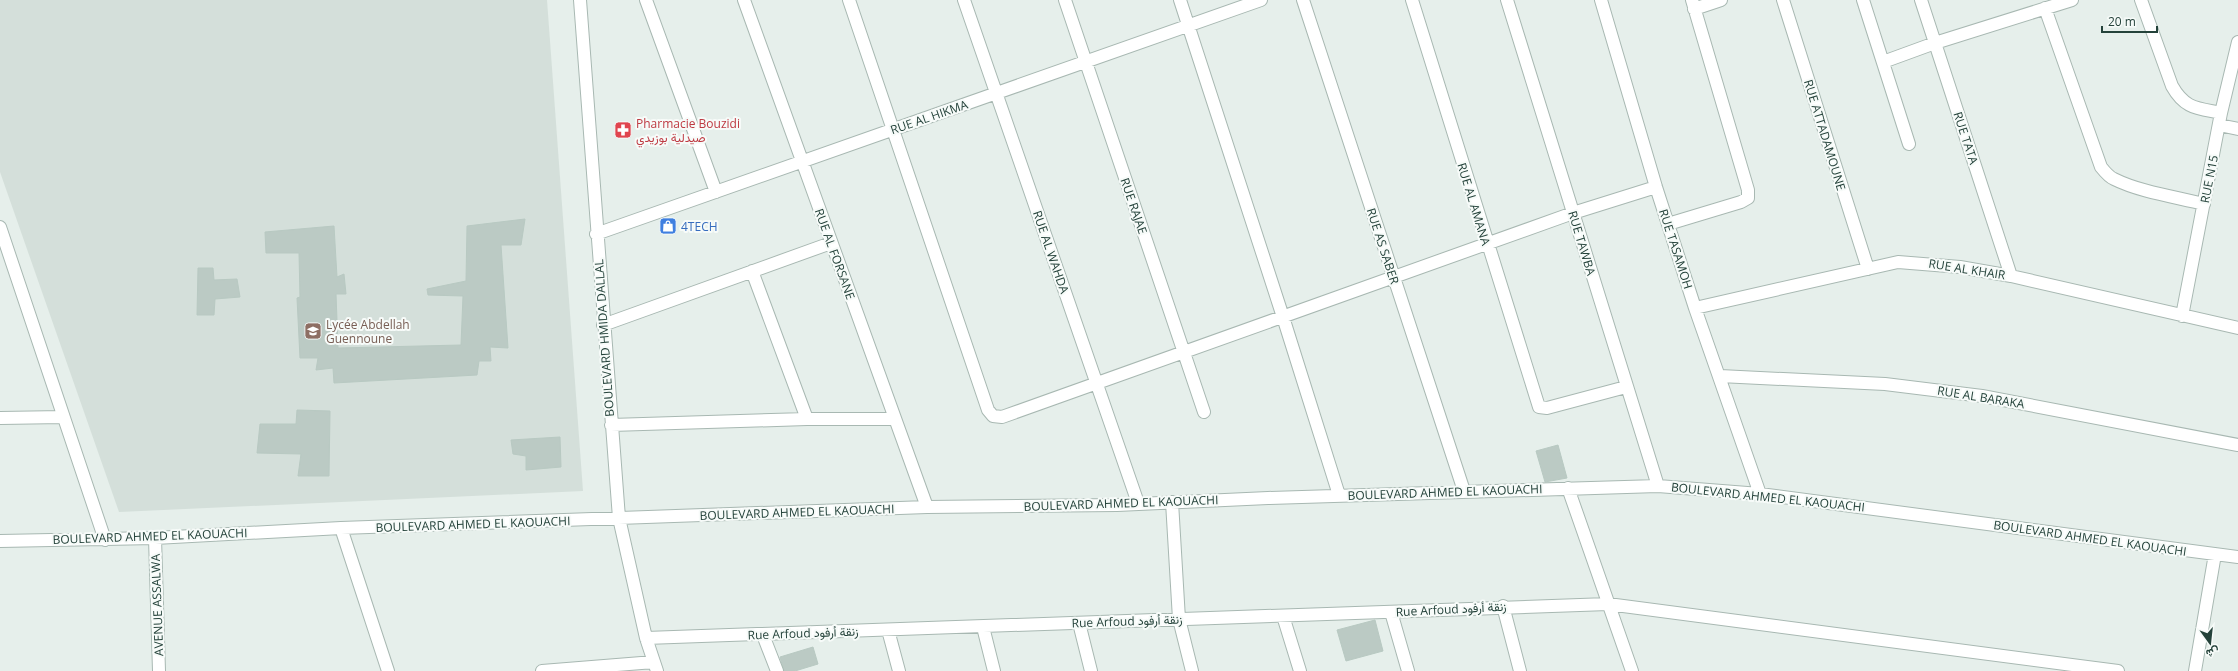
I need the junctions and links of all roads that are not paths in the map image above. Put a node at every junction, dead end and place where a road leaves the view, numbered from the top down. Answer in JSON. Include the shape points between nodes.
{"nodes":[{"id":1,"x":580,"y":0,"type":"edge"},
{"id":2,"x":646,"y":0,"type":"edge"},
{"id":3,"x":744,"y":0,"type":"edge"},
{"id":4,"x":849,"y":0,"type":"edge"},
{"id":5,"x":964,"y":0,"type":"edge"},
{"id":6,"x":1065,"y":0,"type":"edge"},
{"id":7,"x":1180,"y":0,"type":"edge"},
{"id":8,"x":1261,"y":0,"type":"edge"},
{"id":9,"x":1303,"y":0,"type":"edge"},
{"id":10,"x":1412,"y":0,"type":"edge"},
{"id":11,"x":1507,"y":0,"type":"edge"},
{"id":12,"x":1601,"y":0,"type":"edge"},
{"id":13,"x":1721,"y":0,"type":"edge"},
{"id":14,"x":1783,"y":0,"type":"edge"},
{"id":15,"x":1863,"y":0,"type":"edge"},
{"id":16,"x":1921,"y":0,"type":"edge"},
{"id":17,"x":2072,"y":0,"type":"edge"},
{"id":18,"x":2141,"y":0,"type":"edge"},
{"id":19,"x":1693,"y":4,"type":"edge"},
{"id":20,"x":2045,"y":8,"type":"junction"},
{"id":21,"x":1188,"y":26,"type":"junction"},
{"id":22,"x":2238,"y":42,"type":"edge"},
{"id":23,"x":1936,"y":43,"type":"junction"},
{"id":24,"x":1086,"y":62,"type":"junction"},
{"id":25,"x":1883,"y":62,"type":"junction"},
{"id":26,"x":996,"y":93,"type":"junction"},
{"id":27,"x":2220,"y":119,"type":"junction"},
{"id":28,"x":894,"y":129,"type":"junction"},
{"id":29,"x":2238,"y":129,"type":"edge"},
{"id":30,"x":1909,"y":144,"type":"dead end"},
{"id":31,"x":802,"y":161,"type":"junction"},
{"id":32,"x":1656,"y":187,"type":"junction"},
{"id":33,"x":716,"y":192,"type":"junction"},
{"id":34,"x":2204,"y":204,"type":"junction"},
{"id":35,"x":1573,"y":213,"type":"junction"},
{"id":36,"x":1668,"y":224,"type":"junction"},
{"id":37,"x":0,"y":227,"type":"edge"},
{"id":38,"x":596,"y":234,"type":"junction"},
{"id":39,"x":831,"y":243,"type":"junction"},
{"id":40,"x":1487,"y":244,"type":"junction"},
{"id":41,"x":1868,"y":269,"type":"junction"},
{"id":42,"x":752,"y":271,"type":"junction"},
{"id":43,"x":2011,"y":276,"type":"junction"},
{"id":44,"x":1393,"y":277,"type":"junction"},
{"id":45,"x":1695,"y":308,"type":"junction"},
{"id":46,"x":2182,"y":316,"type":"junction"},
{"id":47,"x":1283,"y":317,"type":"junction"},
{"id":48,"x":603,"y":325,"type":"junction"},
{"id":49,"x":2238,"y":328,"type":"edge"},
{"id":50,"x":1183,"y":352,"type":"junction"},
{"id":51,"x":1720,"y":376,"type":"junction"},
{"id":52,"x":1096,"y":384,"type":"junction"},
{"id":53,"x":1626,"y":387,"type":"junction"},
{"id":54,"x":1204,"y":412,"type":"dead end"},
{"id":55,"x":62,"y":417,"type":"junction"},
{"id":56,"x":0,"y":418,"type":"edge"},
{"id":57,"x":807,"y":418,"type":"junction"},
{"id":58,"x":895,"y":419,"type":"junction"},
{"id":59,"x":610,"y":425,"type":"junction"},
{"id":60,"x":2238,"y":445,"type":"edge"},
{"id":61,"x":1658,"y":486,"type":"junction"},
{"id":62,"x":1568,"y":488,"type":"junction"},
{"id":63,"x":1464,"y":491,"type":"junction"},
{"id":64,"x":1760,"y":494,"type":"junction"},
{"id":65,"x":1339,"y":496,"type":"junction"},
{"id":66,"x":1172,"y":502,"type":"junction"},
{"id":67,"x":1138,"y":503,"type":"junction"},
{"id":68,"x":927,"y":507,"type":"junction"},
{"id":69,"x":619,"y":518,"type":"junction"},
{"id":70,"x":341,"y":528,"type":"junction"},
{"id":71,"x":155,"y":538,"type":"junction"},
{"id":72,"x":105,"y":540,"type":"junction"},
{"id":73,"x":0,"y":541,"type":"edge"},
{"id":74,"x":2215,"y":554,"type":"junction"},
{"id":75,"x":2238,"y":557,"type":"edge"},
{"id":76,"x":1608,"y":604,"type":"junction"},
{"id":77,"x":1503,"y":606,"type":"junction"},
{"id":78,"x":1391,"y":612,"type":"junction"},
{"id":79,"x":1283,"y":616,"type":"junction"},
{"id":80,"x":1179,"y":619,"type":"junction"},
{"id":81,"x":1079,"y":623,"type":"junction"},
{"id":82,"x":983,"y":627,"type":"junction"},
{"id":83,"x":888,"y":630,"type":"junction"},
{"id":84,"x":763,"y":634,"type":"junction"},
{"id":85,"x":646,"y":638,"type":"junction"},
{"id":86,"x":656,"y":666,"type":"edge"},
{"id":87,"x":160,"y":671,"type":"edge"},
{"id":88,"x":388,"y":671,"type":"edge"},
{"id":89,"x":542,"y":671,"type":"edge"},
{"id":90,"x":777,"y":671,"type":"edge"},
{"id":91,"x":899,"y":671,"type":"edge"},
{"id":92,"x":994,"y":671,"type":"edge"},
{"id":93,"x":1091,"y":671,"type":"edge"},
{"id":94,"x":1192,"y":671,"type":"edge"},
{"id":95,"x":1300,"y":671,"type":"edge"},
{"id":96,"x":1408,"y":671,"type":"edge"},
{"id":97,"x":1520,"y":671,"type":"edge"},
{"id":98,"x":1632,"y":671,"type":"edge"},
{"id":99,"x":2118,"y":671,"type":"edge"},
{"id":100,"x":2195,"y":671,"type":"edge"}],
"edges":[{"from":1,"to":38,"type":"street","name":"BOULEVARD HMIDA DALLAL"},
{"from":2,"to":33,"type":"street"},
{"from":3,"to":31,"type":"street","name":"RUE AL FORSANE"},
{"from":4,"to":28,"type":"street"},
{"from":5,"to":26,"type":"street","name":"RUE AL WAHDA"},
{"from":6,"to":24,"type":"street","name":"RUE RAJAE"},
{"from":7,"to":21,"type":"street"},
{"from":8,"to":21,"type":"street","name":"RUE AL HIKMA"},
{"from":9,"to":44,"type":"street","name":"RUE AS SABER"},
{"from":10,"to":40,"type":"street","name":"RUE AL AMANA"},
{"from":11,"to":35,"type":"street","name":"RUE TAWBA"},
{"from":12,"to":32,"type":"street","name":"RUE TASAMOH"},
{"from":13,"to":19,"type":"street"},
{"from":14,"to":41,"type":"street","name":"RUE ATTADAMOUNE"},
{"from":15,"to":25,"type":"street"},
{"from":16,"to":23,"type":"street","name":"RUE TATA"},
{"from":17,"to":20,"type":"street"},
{"from":18,"to":27,"type":"street","via":[[2179,99]]},
{"from":19,"to":36,"type":"street","via":[[1748,190],[1748,198]]},
{"from":20,"to":23,"type":"street"},
{"from":20,"to":34,"type":"street","via":[[2101,167],[2114,179]]},
{"from":21,"to":24,"type":"street","name":"RUE AL HIKMA"},
{"from":21,"to":47,"type":"street"},
{"from":22,"to":27,"type":"street","name":"RUE N15"},
{"from":23,"to":25,"type":"street"},
{"from":23,"to":43,"type":"street","name":"RUE TATA"},
{"from":24,"to":26,"type":"street","name":"RUE AL HIKMA"},
{"from":24,"to":50,"type":"street","name":"RUE RAJAE"},
{"from":25,"to":30,"type":"street"},
{"from":26,"to":28,"type":"street","name":"RUE AL HIKMA"},
{"from":26,"to":52,"type":"street","name":"RUE AL WAHDA"},
{"from":27,"to":29,"type":"street"},
{"from":27,"to":34,"type":"street","name":"RUE N15"},
{"from":28,"to":31,"type":"street","name":"RUE AL HIKMA"},
{"from":28,"to":52,"type":"street","via":[[988,410],[993,416],[1002,417]]},
{"from":31,"to":33,"type":"street","name":"RUE AL HIKMA"},
{"from":31,"to":39,"type":"street","name":"RUE AL FORSANE"},
{"from":32,"to":35,"type":"street"},
{"from":32,"to":36,"type":"street","name":"RUE TASAMOH"},
{"from":33,"to":38,"type":"street","name":"RUE AL HIKMA"},
{"from":34,"to":46,"type":"street","name":"RUE N15"},
{"from":35,"to":40,"type":"street"},
{"from":35,"to":53,"type":"street","name":"RUE TAWBA"},
{"from":36,"to":45,"type":"street","name":"RUE TASAMOH"},
{"from":37,"to":55,"type":"street"},
{"from":38,"to":48,"type":"street","name":"BOULEVARD HMIDA DALLAL"},
{"from":39,"to":42,"type":"street"},
{"from":39,"to":58,"type":"street","name":"RUE AL FORSANE"},
{"from":40,"to":44,"type":"street"},
{"from":40,"to":53,"type":"street","name":"RUE AL AMANA","via":[[1539,407],[1547,408]]},
{"from":41,"to":43,"type":"street","name":"RUE AL KHAIR","via":[[1898,262],[1922,262]]},
{"from":41,"to":45,"type":"street","name":"RUE AL KHAIR"},
{"from":42,"to":48,"type":"street"},
{"from":42,"to":57,"type":"street"},
{"from":43,"to":46,"type":"street","name":"RUE AL KHAIR"},
{"from":44,"to":47,"type":"street"},
{"from":44,"to":63,"type":"street","name":"RUE AS SABER"},
{"from":45,"to":51,"type":"street","name":"RUE TASAMOH"},
{"from":46,"to":49,"type":"street","name":"RUE AL KHAIR"},
{"from":47,"to":50,"type":"street"},
{"from":47,"to":65,"type":"street"},
{"from":48,"to":59,"type":"street","name":"BOULEVARD HMIDA DALLAL"},
{"from":50,"to":52,"type":"street"},
{"from":50,"to":54,"type":"street","name":"RUE RAJAE"},
{"from":51,"to":60,"type":"street","name":"RUE AL BARAKA","via":[[1885,384],[1982,396]]},
{"from":51,"to":64,"type":"street","name":"RUE TASAMOH"},
{"from":52,"to":67,"type":"street","name":"RUE AL WAHDA"},
{"from":53,"to":61,"type":"street","name":"RUE TAWBA"},
{"from":55,"to":56,"type":"street"},
{"from":55,"to":72,"type":"street"},
{"from":57,"to":58,"type":"street"},
{"from":57,"to":59,"type":"street"},
{"from":58,"to":68,"type":"street","name":"RUE AL FORSANE"},
{"from":59,"to":69,"type":"street","name":"BOULEVARD HMIDA DALLAL"},
{"from":61,"to":62,"type":"street","name":"BOULEVARD AHMED EL KAOUACHI"},
{"from":61,"to":64,"type":"street","name":"BOULEVARD AHMED EL KAOUACHI"},
{"from":62,"to":63,"type":"street","name":"BOULEVARD AHMED EL KAOUACHI"},
{"from":62,"to":76,"type":"street"},
{"from":63,"to":65,"type":"street","name":"BOULEVARD AHMED EL KAOUACHI"},
{"from":64,"to":74,"type":"street","name":"BOULEVARD AHMED EL KAOUACHI"},
{"from":65,"to":66,"type":"street","name":"BOULEVARD AHMED EL KAOUACHI"},
{"from":66,"to":67,"type":"street","name":"BOULEVARD AHMED EL KAOUACHI"},
{"from":66,"to":80,"type":"street"},
{"from":67,"to":68,"type":"street","name":"BOULEVARD AHMED EL KAOUACHI"},
{"from":68,"to":69,"type":"street","name":"BOULEVARD AHMED EL KAOUACHI"},
{"from":69,"to":70,"type":"street","name":"BOULEVARD AHMED EL KAOUACHI"},
{"from":69,"to":85,"type":"street","name":"BOULEVARD HMIDA DALLAL"},
{"from":70,"to":71,"type":"street","name":"BOULEVARD AHMED EL KAOUACHI"},
{"from":70,"to":88,"type":"street"},
{"from":71,"to":72,"type":"street","name":"BOULEVARD AHMED EL KAOUACHI"},
{"from":71,"to":87,"type":"street","name":"AVENUE ASSALWA"},
{"from":72,"to":73,"type":"street","name":"BOULEVARD AHMED EL KAOUACHI"},
{"from":74,"to":75,"type":"street","name":"BOULEVARD AHMED EL KAOUACHI"},
{"from":74,"to":100,"type":"street"},
{"from":76,"to":77,"type":"street","name":"Rue Arfoud زنقة أرفود"},
{"from":76,"to":98,"type":"street"},
{"from":76,"to":99,"type":"street","name":"Rue Arfoud زنقة أرفود"},
{"from":77,"to":78,"type":"street","name":"Rue Arfoud زنقة أرفود"},
{"from":77,"to":97,"type":"street"},
{"from":78,"to":79,"type":"street","name":"Rue Arfoud زنقة أرفود"},
{"from":78,"to":96,"type":"street"},
{"from":79,"to":80,"type":"street","name":"Rue Arfoud زنقة أرفود"},
{"from":79,"to":95,"type":"street"},
{"from":80,"to":81,"type":"street","name":"Rue Arfoud زنقة أرفود"},
{"from":80,"to":94,"type":"street"},
{"from":81,"to":82,"type":"street","name":"Rue Arfoud زنقة أرفود"},
{"from":81,"to":93,"type":"street"},
{"from":82,"to":83,"type":"street","name":"Rue Arfoud زنقة أرفود"},
{"from":82,"to":92,"type":"street"},
{"from":83,"to":84,"type":"street","name":"Rue Arfoud زنقة أرفود"},
{"from":83,"to":91,"type":"street"},
{"from":84,"to":85,"type":"street","name":"Rue Arfoud زنقة أرفود"},
{"from":84,"to":90,"type":"street"},
{"from":85,"to":86,"type":"street","name":"BOULEVARD HMIDA DALLAL"},
{"from":86,"to":89,"type":"street"}]}
